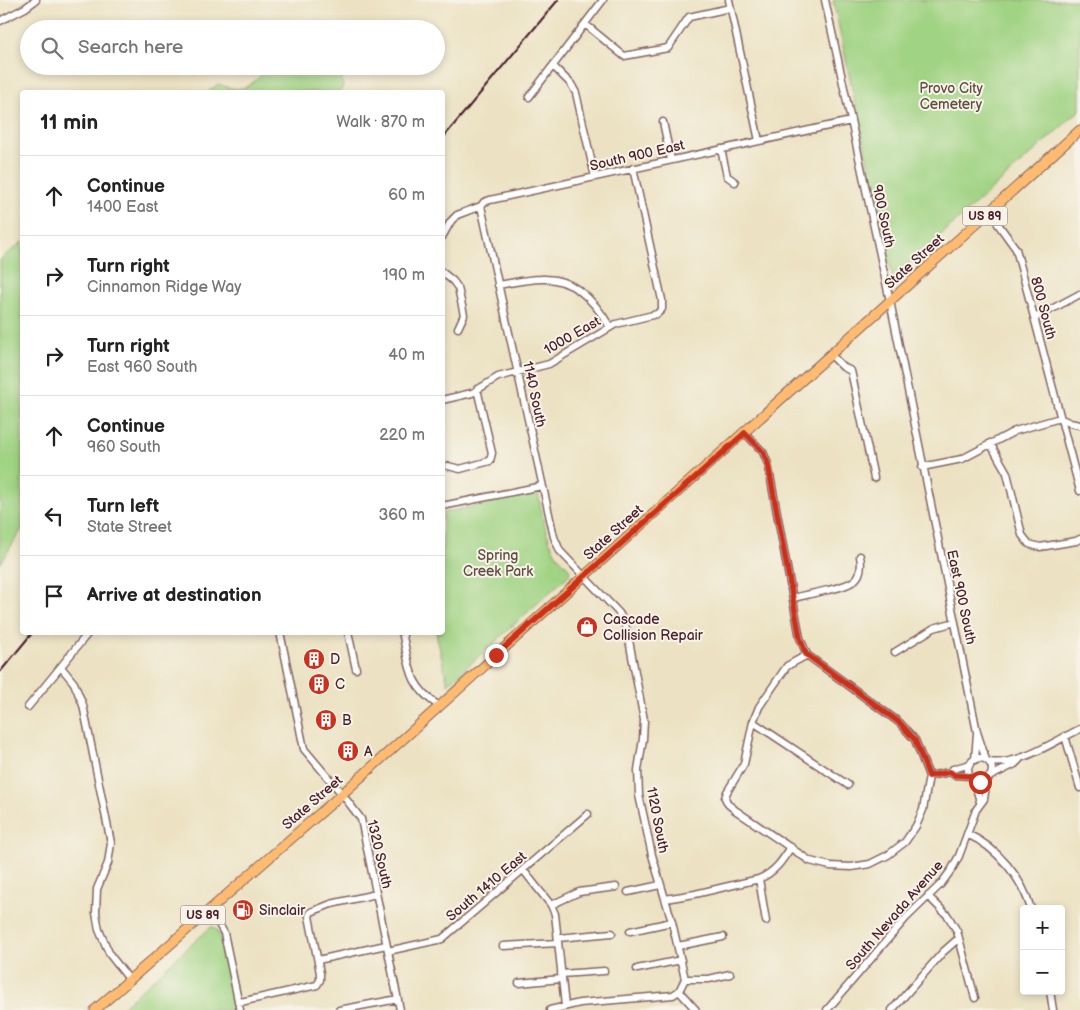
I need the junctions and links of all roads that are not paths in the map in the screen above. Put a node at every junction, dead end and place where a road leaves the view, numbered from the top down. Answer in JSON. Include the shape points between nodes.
{"nodes":[{"id":1,"x":36,"y":0,"type":"edge"},
{"id":2,"x":603,"y":0,"type":"edge"},
{"id":3,"x":729,"y":0,"type":"edge"},
{"id":4,"x":825,"y":0,"type":"edge"},
{"id":5,"x":730,"y":8,"type":"junction"},
{"id":6,"x":0,"y":21,"type":"edge"},
{"id":7,"x":585,"y":24,"type":"junction"},
{"id":8,"x":553,"y":66,"type":"junction"},
{"id":9,"x":529,"y":97,"type":"dead end"},
{"id":10,"x":851,"y":121,"type":"junction"},
{"id":11,"x":663,"y":122,"type":"dead end"},
{"id":12,"x":1080,"y":130,"type":"edge"},
{"id":13,"x":759,"y":141,"type":"junction"},
{"id":14,"x":721,"y":149,"type":"junction"},
{"id":15,"x":671,"y":160,"type":"junction"},
{"id":16,"x":633,"y":168,"type":"junction"},
{"id":17,"x":595,"y":177,"type":"junction"},
{"id":18,"x":735,"y":182,"type":"dead end"},
{"id":19,"x":481,"y":206,"type":"junction"},
{"id":20,"x":992,"y":210,"type":"junction"},
{"id":21,"x":445,"y":232,"type":"edge"},
{"id":22,"x":445,"y":274,"type":"edge"},
{"id":23,"x":498,"y":285,"type":"junction"},
{"id":24,"x":1080,"y":294,"type":"edge"},
{"id":25,"x":890,"y":301,"type":"junction"},
{"id":26,"x":1034,"y":318,"type":"junction"},
{"id":27,"x":610,"y":327,"type":"junction"},
{"id":28,"x":458,"y":328,"type":"dead end"},
{"id":29,"x":831,"y":355,"type":"junction"},
{"id":30,"x":517,"y":372,"type":"junction"},
{"id":31,"x":477,"y":389,"type":"junction"},
{"id":32,"x":445,"y":399,"type":"edge"},
{"id":33,"x":1060,"y":418,"type":"junction"},
{"id":34,"x":1080,"y":425,"type":"edge"},
{"id":35,"x":745,"y":433,"type":"junction"},
{"id":36,"x":990,"y":443,"type":"junction"},
{"id":37,"x":448,"y":466,"type":"dead end"},
{"id":38,"x":922,"y":467,"type":"junction"},
{"id":39,"x":874,"y":478,"type":"dead end"},
{"id":40,"x":542,"y":486,"type":"junction"},
{"id":41,"x":1080,"y":491,"type":"edge"},
{"id":42,"x":445,"y":505,"type":"edge"},
{"id":43,"x":1080,"y":539,"type":"edge"},
{"id":44,"x":860,"y":556,"type":"dead end"},
{"id":45,"x":584,"y":576,"type":"junction"},
{"id":46,"x":793,"y":598,"type":"junction"},
{"id":47,"x":954,"y":622,"type":"junction"},
{"id":48,"x":87,"y":635,"type":"edge"},
{"id":49,"x":281,"y":635,"type":"edge"},
{"id":50,"x":349,"y":635,"type":"edge"},
{"id":51,"x":403,"y":635,"type":"edge"},
{"id":52,"x":895,"y":652,"type":"dead end"},
{"id":53,"x":806,"y":654,"type":"junction"},
{"id":54,"x":61,"y":667,"type":"junction"},
{"id":55,"x":356,"y":669,"type":"dead end"},
{"id":56,"x":440,"y":706,"type":"junction"},
{"id":57,"x":28,"y":707,"type":"dead end"},
{"id":58,"x":752,"y":722,"type":"junction"},
{"id":59,"x":1080,"y":728,"type":"edge"},
{"id":60,"x":977,"y":732,"type":"junction"},
{"id":61,"x":1065,"y":736,"type":"junction"},
{"id":62,"x":1022,"y":757,"type":"junction"},
{"id":63,"x":988,"y":761,"type":"junction"},
{"id":64,"x":972,"y":762,"type":"junction"},
{"id":65,"x":950,"y":772,"type":"junction"},
{"id":66,"x":929,"y":776,"type":"junction"},
{"id":67,"x":972,"y":778,"type":"junction"},
{"id":68,"x":988,"y":778,"type":"junction"},
{"id":69,"x":848,"y":785,"type":"dead end"},
{"id":70,"x":1080,"y":788,"type":"edge"},
{"id":71,"x":342,"y":794,"type":"junction"},
{"id":72,"x":980,"y":802,"type":"junction"},
{"id":73,"x":588,"y":814,"type":"dead end"},
{"id":74,"x":967,"y":834,"type":"junction"},
{"id":75,"x":791,"y":847,"type":"junction"},
{"id":76,"x":524,"y":871,"type":"junction"},
{"id":77,"x":759,"y":879,"type":"junction"},
{"id":78,"x":660,"y":885,"type":"junction"},
{"id":79,"x":616,"y":888,"type":"dead end"},
{"id":80,"x":628,"y":892,"type":"dead end"},
{"id":81,"x":376,"y":894,"type":"junction"},
{"id":82,"x":928,"y":896,"type":"junction"},
{"id":83,"x":665,"y":899,"type":"junction"},
{"id":84,"x":1030,"y":905,"type":"edge"},
{"id":85,"x":551,"y":906,"type":"junction"},
{"id":86,"x":210,"y":909,"type":"junction"},
{"id":87,"x":672,"y":922,"type":"junction"},
{"id":88,"x":766,"y":922,"type":"dead end"},
{"id":89,"x":630,"y":931,"type":"dead end"},
{"id":90,"x":612,"y":933,"type":"dead end"},
{"id":91,"x":723,"y":937,"type":"dead end"},
{"id":92,"x":960,"y":938,"type":"junction"},
{"id":93,"x":558,"y":940,"type":"junction"},
{"id":94,"x":503,"y":946,"type":"dead end"},
{"id":95,"x":678,"y":946,"type":"junction"},
{"id":96,"x":387,"y":948,"type":"junction"},
{"id":97,"x":318,"y":960,"type":"junction"},
{"id":98,"x":681,"y":960,"type":"junction"},
{"id":99,"x":637,"y":969,"type":"dead end"},
{"id":100,"x":604,"y":971,"type":"dead end"},
{"id":101,"x":730,"y":974,"type":"dead end"},
{"id":102,"x":561,"y":976,"type":"junction"},
{"id":103,"x":129,"y":979,"type":"junction"},
{"id":104,"x":686,"y":980,"type":"junction"},
{"id":105,"x":519,"y":983,"type":"dead end"},
{"id":106,"x":679,"y":991,"type":"junction"},
{"id":107,"x":1051,"y":995,"type":"edge"},
{"id":108,"x":975,"y":998,"type":"dead end"},
{"id":109,"x":398,"y":999,"type":"junction"},
{"id":110,"x":238,"y":1002,"type":"junction"},
{"id":111,"x":565,"y":1006,"type":"junction"},
{"id":112,"x":94,"y":1010,"type":"edge"},
{"id":113,"x":240,"y":1010,"type":"edge"},
{"id":114,"x":339,"y":1010,"type":"edge"},
{"id":115,"x":400,"y":1010,"type":"edge"},
{"id":116,"x":550,"y":1010,"type":"edge"},
{"id":117,"x":696,"y":1010,"type":"edge"},
{"id":118,"x":827,"y":1010,"type":"edge"},
{"id":119,"x":892,"y":1010,"type":"edge"},
{"id":120,"x":1053,"y":1010,"type":"edge"}],
"edges":[{"from":1,"to":6,"type":"street"},
{"from":2,"to":7,"type":"street"},
{"from":3,"to":5,"type":"street"},
{"from":4,"to":10,"type":"street","name":"900 South"},
{"from":5,"to":7,"type":"street","via":[[689,17],[668,48],[624,56]]},
{"from":5,"to":13,"type":"street"},
{"from":7,"to":8,"type":"street"},
{"from":8,"to":9,"type":"street"},
{"from":8,"to":17,"type":"street","via":[[576,93]]},
{"from":10,"to":13,"type":"street","name":"South 900 East"},
{"from":10,"to":25,"type":"street","name":"900 South"},
{"from":11,"to":15,"type":"street"},
{"from":12,"to":20,"type":"main road","name":"State Street","number":"US 89"},
{"from":13,"to":14,"type":"street","name":"South 900 East"},
{"from":14,"to":15,"type":"street","name":"South 900 East"},
{"from":14,"to":18,"type":"street","via":[[727,176]]},
{"from":15,"to":16,"type":"street","name":"South 900 East"},
{"from":16,"to":17,"type":"street","name":"South 900 East"},
{"from":16,"to":27,"type":"street","name":"1000 East","via":[[663,306],[659,313]]},
{"from":17,"to":19,"type":"street","name":"South 900 East","via":[[490,200]]},
{"from":19,"to":21,"type":"street","name":"South 900 East","via":[[457,215]]},
{"from":19,"to":23,"type":"street","name":"1140 South"},
{"from":20,"to":25,"type":"main road","name":"State Street","number":"US 89"},
{"from":20,"to":26,"type":"street","name":"800 South","via":[[1016,250]]},
{"from":22,"to":28,"type":"street","via":[[458,288],[464,315]]},
{"from":23,"to":27,"type":"street","via":[[541,279],[560,281],[581,290]]},
{"from":23,"to":30,"type":"street","name":"1140 South"},
{"from":24,"to":26,"type":"street"},
{"from":25,"to":29,"type":"main road","name":"State Street","number":"US 89"},
{"from":25,"to":38,"type":"street","name":"900 South"},
{"from":26,"to":33,"type":"street","name":"800 South"},
{"from":27,"to":30,"type":"street","name":"1000 East","via":[[557,360]]},
{"from":29,"to":35,"type":"main road","name":"State Street","number":"US 89"},
{"from":29,"to":39,"type":"street","via":[[852,371]]},
{"from":30,"to":31,"type":"street","name":"1000 East","via":[[492,379]]},
{"from":30,"to":40,"type":"street","name":"1140 South"},
{"from":31,"to":32,"type":"street","name":"1000 East"},
{"from":31,"to":37,"type":"street","via":[[492,453],[490,461],[460,469]]},
{"from":33,"to":34,"type":"street"},
{"from":33,"to":36,"type":"street","via":[[1015,431]]},
{"from":33,"to":41,"type":"street","name":"800 South"},
{"from":35,"to":45,"type":"main road","name":"State Street","number":"US 89"},
{"from":35,"to":46,"type":"street","via":[[763,452],[768,464]]},
{"from":36,"to":38,"type":"street","via":[[962,459]]},
{"from":36,"to":43,"type":"street","via":[[1007,473],[1022,536],[1029,544],[1040,548]]},
{"from":38,"to":47,"type":"street","name":"East 900 South"},
{"from":40,"to":42,"type":"street"},
{"from":40,"to":45,"type":"street","name":"1140 South","via":[[551,528],[560,551]]},
{"from":44,"to":46,"type":"street","via":[[862,567],[858,578],[849,585]]},
{"from":45,"to":56,"type":"main road","name":"State Street","number":"US 89"},
{"from":45,"to":78,"type":"street","name":"1120 South","via":[[619,613],[628,635],[644,720],[638,770],[639,796]]},
{"from":46,"to":53,"type":"street"},
{"from":47,"to":52,"type":"street","via":[[934,628]]},
{"from":47,"to":60,"type":"street","name":"East 900 South"},
{"from":48,"to":54,"type":"street"},
{"from":49,"to":71,"type":"street","name":"1320 South","via":[[304,749]]},
{"from":50,"to":55,"type":"street"},
{"from":51,"to":56,"type":"street","via":[[417,687]]},
{"from":53,"to":58,"type":"street","via":[[787,666]]},
{"from":53,"to":66,"type":"street","via":[[900,723],[915,740]]},
{"from":54,"to":57,"type":"street"},
{"from":54,"to":103,"type":"street","via":[[74,683],[83,705],[111,843],[108,862],[97,889],[99,930],[110,955]]},
{"from":56,"to":71,"type":"main road","name":"State Street","number":"US 89"},
{"from":58,"to":69,"type":"street"},
{"from":58,"to":75,"type":"street","via":[[744,764],[725,798],[736,810]]},
{"from":59,"to":61,"type":"street"},
{"from":60,"to":63,"type":"street","name":"East 900 South"},
{"from":60,"to":64,"type":"street","name":"East 900 South"},
{"from":61,"to":62,"type":"street"},
{"from":61,"to":70,"type":"street"},
{"from":62,"to":63,"type":"street","via":[[1005,763]]},
{"from":62,"to":68,"type":"street","via":[[1016,764]]},
{"from":63,"to":64,"type":"street","via":[[981,758]]},
{"from":63,"to":68,"type":"street","via":[[992,769]]},
{"from":64,"to":65,"type":"street"},
{"from":64,"to":67,"type":"street","via":[[968,770]]},
{"from":65,"to":66,"type":"street"},
{"from":65,"to":67,"type":"street"},
{"from":66,"to":75,"type":"street","via":[[923,810],[916,826],[905,842],[888,855],[870,864],[830,866],[810,861]]},
{"from":67,"to":68,"type":"street","via":[[980,782]]},
{"from":67,"to":72,"type":"street"},
{"from":68,"to":72,"type":"street","name":"South Nevada Avenue","via":[[984,798]]},
{"from":71,"to":81,"type":"street","name":"1320 South","via":[[361,820]]},
{"from":71,"to":86,"type":"main road","name":"State Street","number":"US 89"},
{"from":72,"to":74,"type":"street","name":"South Nevada Avenue"},
{"from":73,"to":76,"type":"street","name":"South 1410 East"},
{"from":74,"to":82,"type":"street","name":"South Nevada Avenue","via":[[952,869]]},
{"from":74,"to":84,"type":"street","via":[[981,840],[1003,860]]},
{"from":75,"to":77,"type":"street","via":[[780,864]]},
{"from":76,"to":85,"type":"street"},
{"from":76,"to":96,"type":"street","name":"South 1410 East","via":[[442,939]]},
{"from":77,"to":83,"type":"street"},
{"from":77,"to":88,"type":"street"},
{"from":78,"to":80,"type":"street"},
{"from":78,"to":83,"type":"street","name":"1120 South"},
{"from":79,"to":85,"type":"street","via":[[579,892]]},
{"from":81,"to":96,"type":"street","name":"1320 South"},
{"from":81,"to":97,"type":"street","via":[[311,912],[309,916]]},
{"from":82,"to":92,"type":"street","via":[[948,916]]},
{"from":82,"to":118,"type":"street","name":"South Nevada Avenue"},
{"from":83,"to":87,"type":"street","name":"1120 South"},
{"from":85,"to":93,"type":"street"},
{"from":86,"to":103,"type":"main road","name":"State Street","number":"US 89"},
{"from":86,"to":110,"type":"street","via":[[224,933]]},
{"from":87,"to":89,"type":"street"},
{"from":87,"to":95,"type":"street","name":"1120 South"},
{"from":90,"to":93,"type":"street"},
{"from":91,"to":95,"type":"street"},
{"from":92,"to":108,"type":"street"},
{"from":92,"to":119,"type":"street","via":[[943,952]]},
{"from":93,"to":94,"type":"street"},
{"from":93,"to":102,"type":"street"},
{"from":95,"to":98,"type":"street","name":"1120 South"},
{"from":96,"to":97,"type":"street","name":"South 1410 East"},
{"from":96,"to":109,"type":"street","name":"1320 South"},
{"from":97,"to":110,"type":"street","via":[[321,977],[319,983],[312,987]]},
{"from":98,"to":99,"type":"street"},
{"from":98,"to":104,"type":"street","name":"1120 South"},
{"from":100,"to":102,"type":"street"},
{"from":101,"to":104,"type":"street"},
{"from":102,"to":105,"type":"street"},
{"from":102,"to":111,"type":"street"},
{"from":103,"to":112,"type":"main road","name":"State Street","number":"US 89"},
{"from":104,"to":106,"type":"street"},
{"from":106,"to":111,"type":"street","via":[[672,995]]},
{"from":106,"to":117,"type":"street"},
{"from":107,"to":120,"type":"street"},
{"from":109,"to":114,"type":"street"},
{"from":109,"to":115,"type":"street","name":"1320 South"},
{"from":110,"to":113,"type":"street"},
{"from":111,"to":116,"type":"street"}]}
